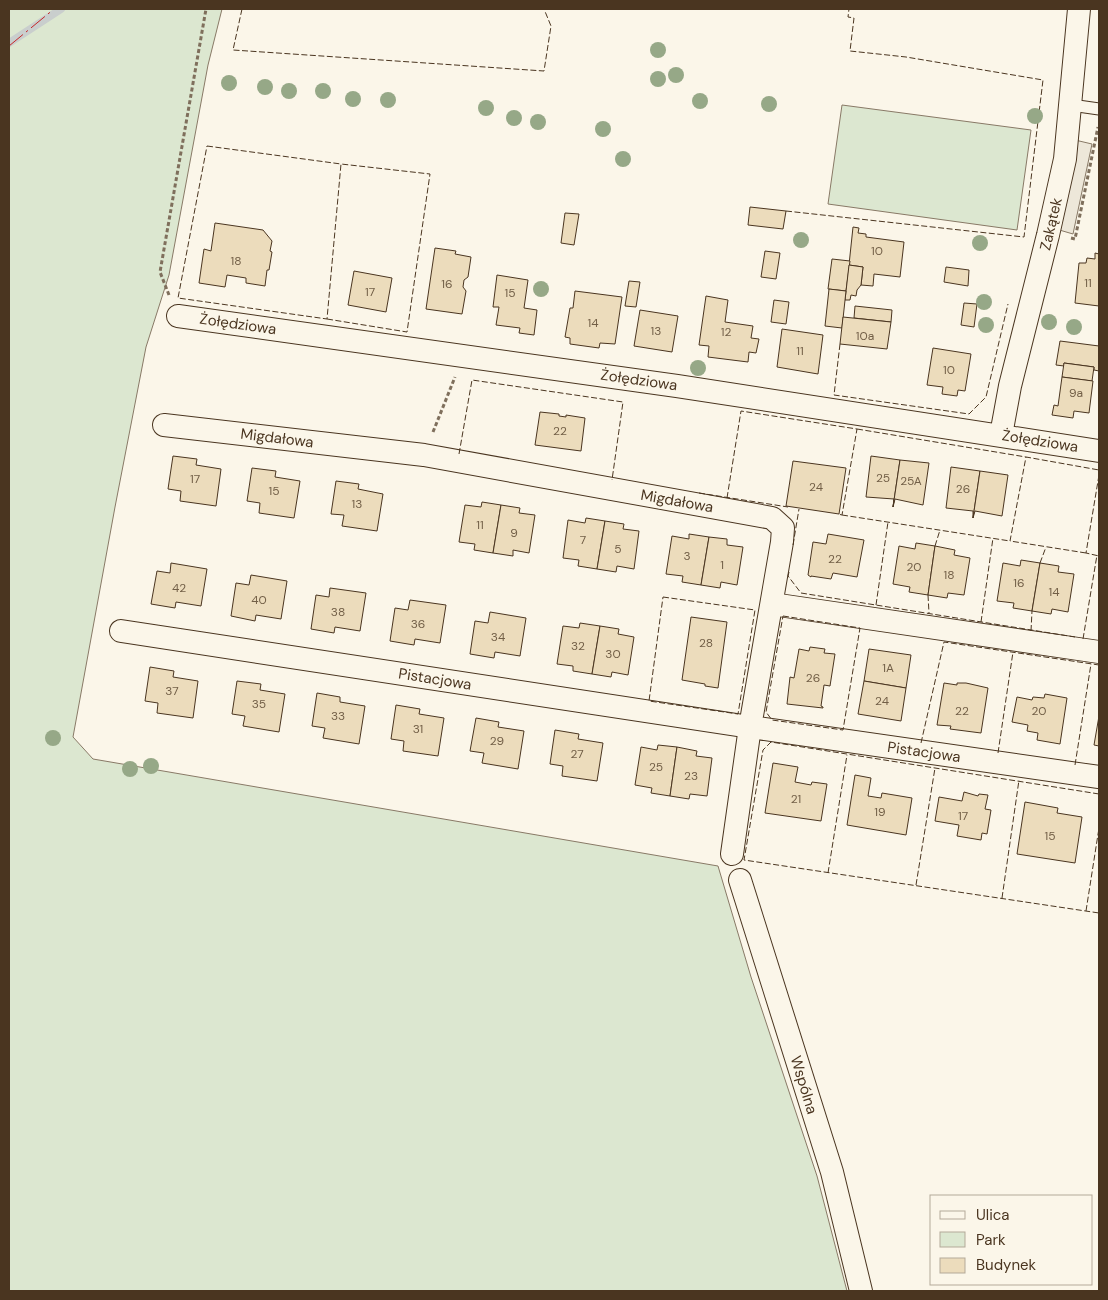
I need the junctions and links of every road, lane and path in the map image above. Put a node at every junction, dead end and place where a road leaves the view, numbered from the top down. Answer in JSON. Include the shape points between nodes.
{"nodes":[{"id":1,"x":206,"y":9,"type":"edge"},
{"id":2,"x":1079,"y":9,"type":"edge"},
{"id":3,"x":1071,"y":105,"type":"junction"},
{"id":4,"x":1099,"y":109,"type":"edge"},
{"id":5,"x":178,"y":316,"type":"joint"},
{"id":6,"x":463,"y":356,"type":"junction"},
{"id":7,"x":164,"y":425,"type":"dead end"},
{"id":8,"x":1001,"y":435,"type":"junction"},
{"id":9,"x":1099,"y":451,"type":"edge"},
{"id":10,"x":424,"y":456,"type":"junction"},
{"id":11,"x":772,"y":604,"type":"junction"},
{"id":12,"x":121,"y":631,"type":"dead end"},
{"id":13,"x":1099,"y":652,"type":"edge"},
{"id":14,"x":750,"y":727,"type":"junction"},
{"id":15,"x":1099,"y":777,"type":"edge"},
{"id":16,"x":732,"y":854,"type":"dead end"},
{"id":17,"x":740,"y":880,"type":"dead end"},
{"id":18,"x":861,"y":1291,"type":"edge"}],
"edges":[{"from":1,"to":5,"type":"path","via":[[160,272]]},
{"from":2,"to":3,"type":"street","name":"Zakątek"},
{"from":3,"to":4,"type":"lane"},
{"from":3,"to":8,"type":"street","name":"Zakątek","via":[[1066,159]]},
{"from":5,"to":6,"type":"street","name":"Żołędziowa"},
{"from":6,"to":8,"type":"street","name":"Żołędziowa"},
{"from":6,"to":10,"type":"path"},
{"from":7,"to":10,"type":"street","name":"Migdałowa"},
{"from":8,"to":9,"type":"street","name":"Żołędziowa"},
{"from":10,"to":11,"type":"street","name":"Migdałowa","via":[[772,518],[783,528]]},
{"from":11,"to":13,"type":"street"},
{"from":11,"to":14,"type":"street"},
{"from":12,"to":14,"type":"street","name":"Pistacjowa"},
{"from":14,"to":15,"type":"street","name":"Pistacjowa"},
{"from":14,"to":16,"type":"street"},
{"from":17,"to":18,"type":"street","name":"Wspólna","via":[[832,1172]]}]}
